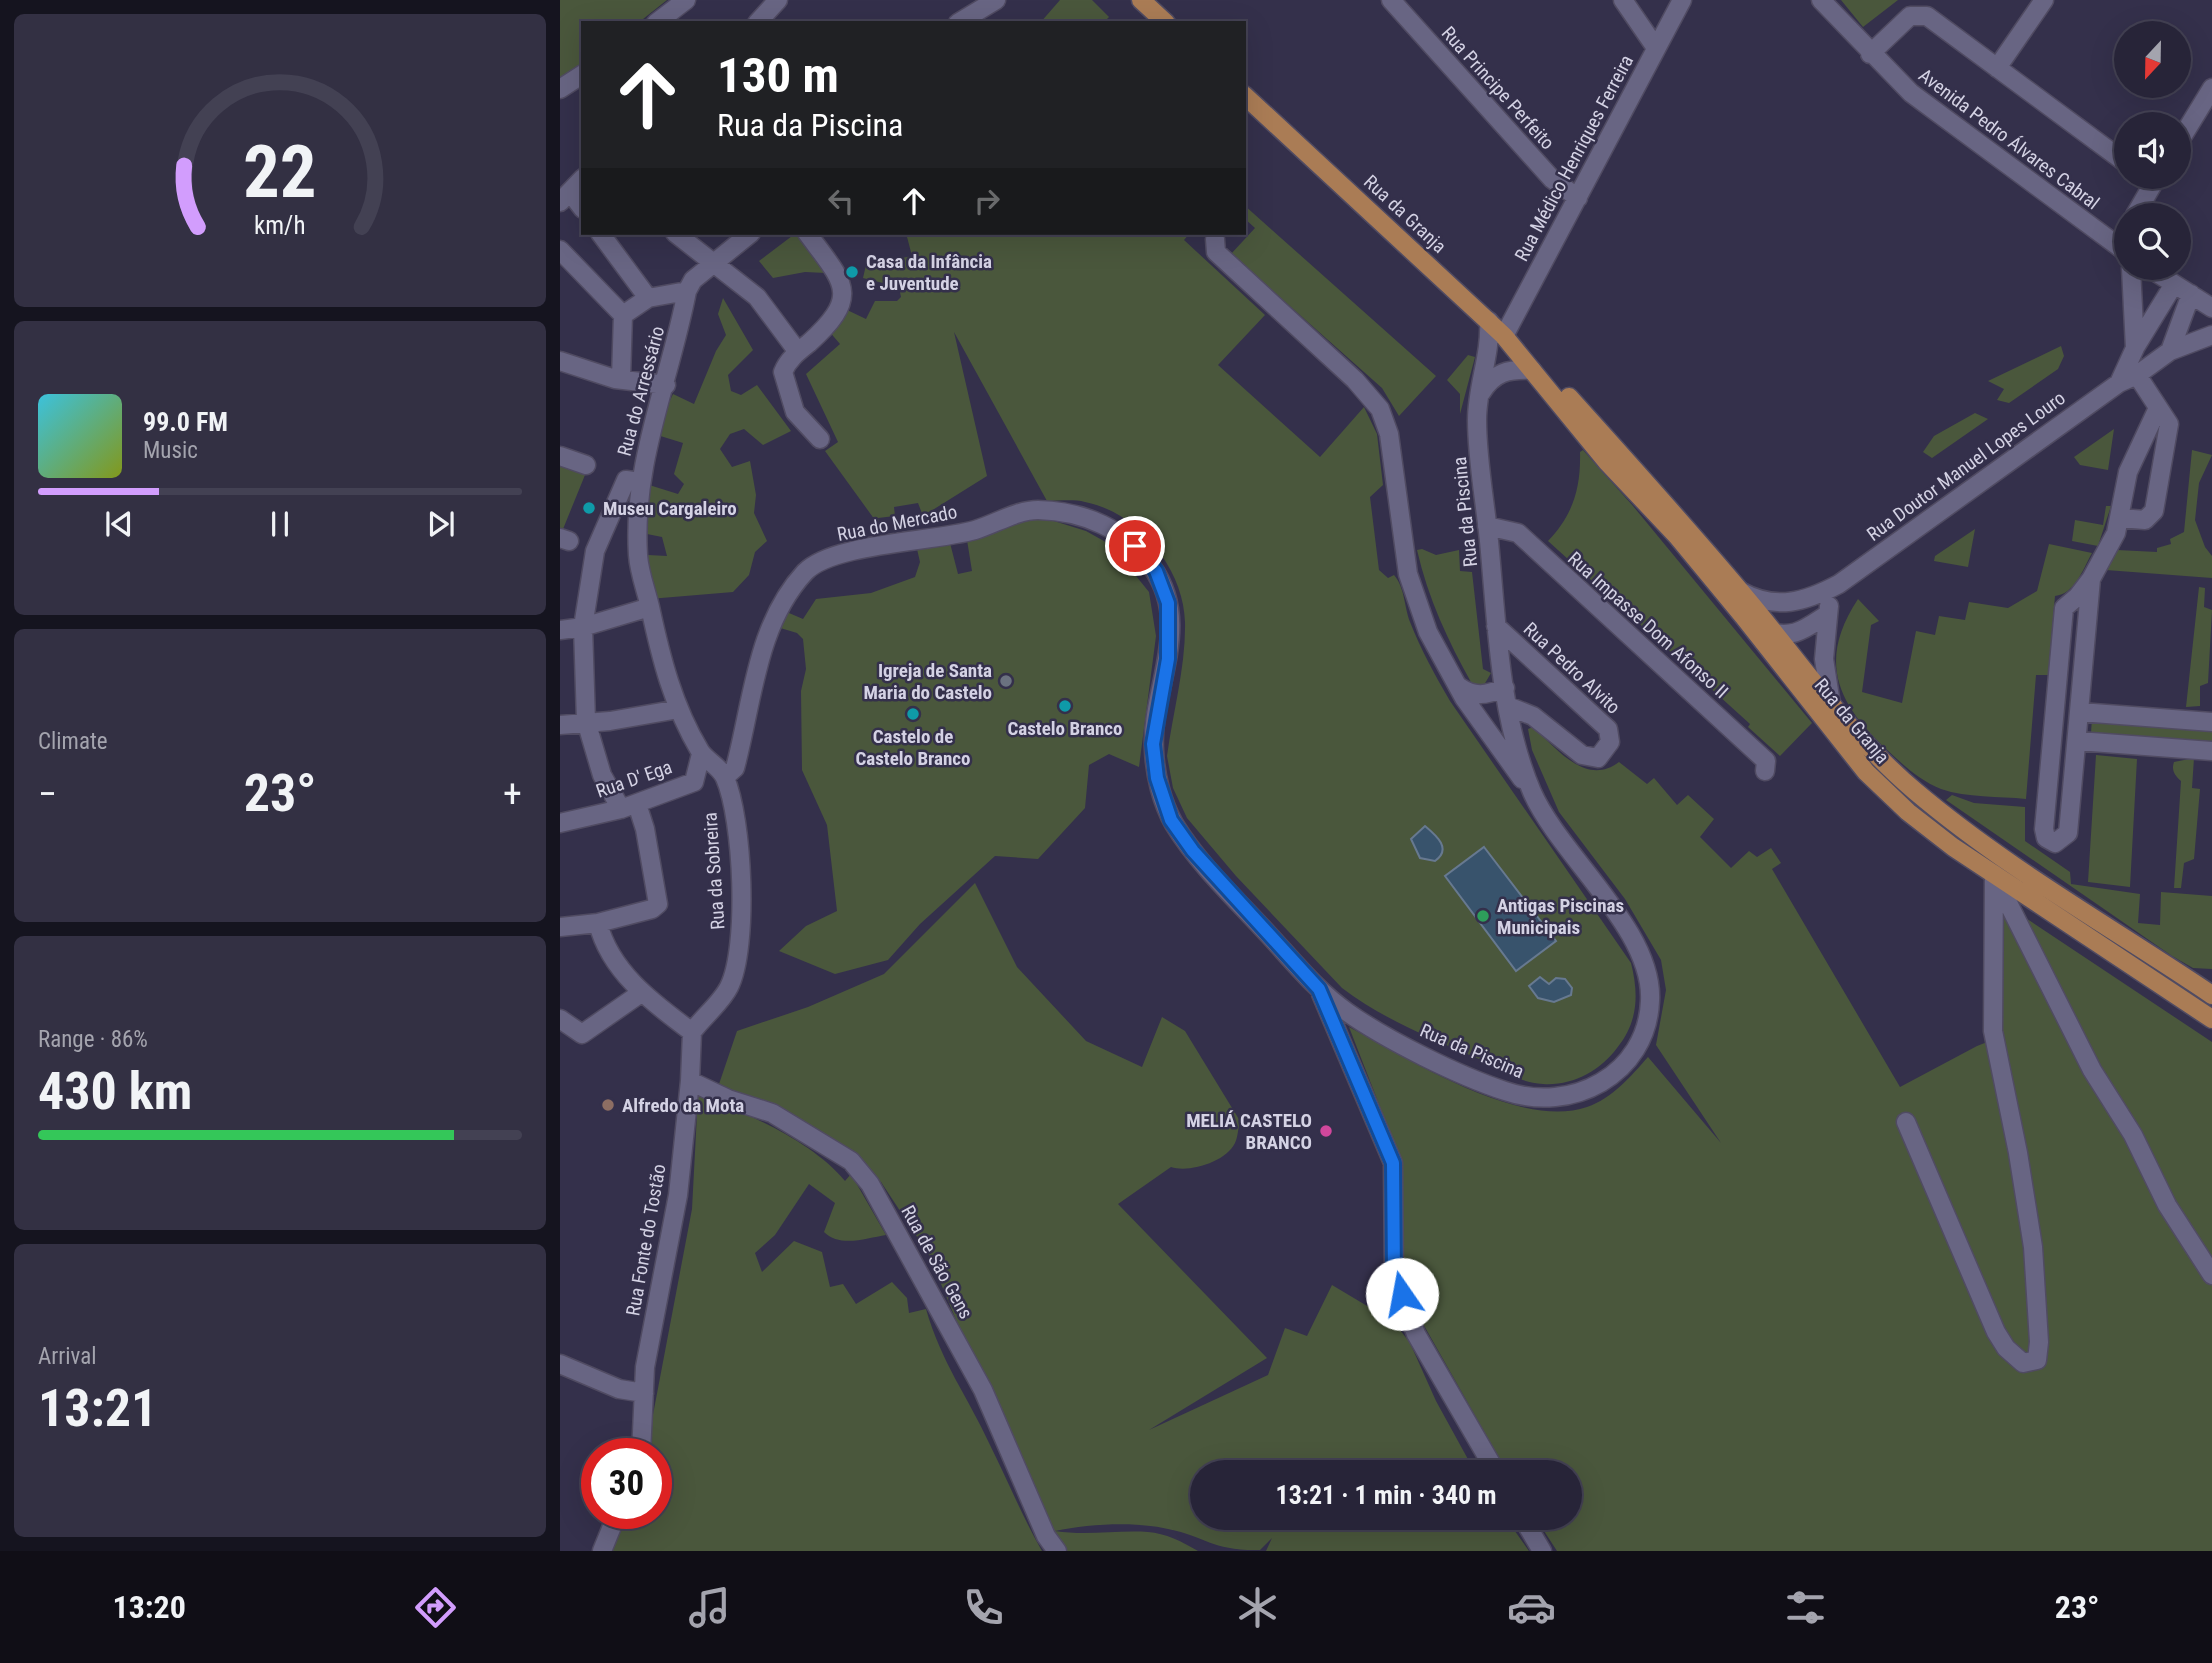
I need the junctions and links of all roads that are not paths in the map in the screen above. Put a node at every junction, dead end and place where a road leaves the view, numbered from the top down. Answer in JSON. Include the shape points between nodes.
{"nodes":[{"id":1,"x":686,"y":0,"type":"edge"},
{"id":2,"x":778,"y":0,"type":"edge"},
{"id":3,"x":996,"y":0,"type":"edge"},
{"id":4,"x":1141,"y":0,"type":"edge"},
{"id":5,"x":1391,"y":0,"type":"edge"},
{"id":6,"x":1623,"y":0,"type":"edge"},
{"id":7,"x":1682,"y":0,"type":"edge"},
{"id":8,"x":1821,"y":0,"type":"edge"},
{"id":9,"x":2044,"y":0,"type":"edge"},
{"id":10,"x":659,"y":21,"type":"edge"},
{"id":11,"x":759,"y":21,"type":"edge"},
{"id":12,"x":961,"y":21,"type":"edge"},
{"id":13,"x":1164,"y":21,"type":"edge"},
{"id":14,"x":1656,"y":48,"type":"junction"},
{"id":15,"x":1870,"y":54,"type":"junction"},
{"id":16,"x":1997,"y":68,"type":"junction"},
{"id":17,"x":581,"y":75,"type":"edge"},
{"id":18,"x":2212,"y":88,"type":"edge"},
{"id":19,"x":560,"y":89,"type":"edge"},
{"id":20,"x":1246,"y":97,"type":"edge"},
{"id":21,"x":2191,"y":122,"type":"edge"},
{"id":22,"x":2114,"y":154,"type":"edge"},
{"id":23,"x":581,"y":180,"type":"edge"},
{"id":24,"x":565,"y":197,"type":"edge"},
{"id":25,"x":1578,"y":198,"type":"junction"},
{"id":26,"x":581,"y":208,"type":"edge"},
{"id":27,"x":602,"y":235,"type":"edge"},
{"id":28,"x":678,"y":235,"type":"edge"},
{"id":29,"x":749,"y":235,"type":"edge"},
{"id":30,"x":808,"y":235,"type":"edge"},
{"id":31,"x":2114,"y":236,"type":"edge"},
{"id":32,"x":1215,"y":239,"type":"dead end"},
{"id":33,"x":560,"y":250,"type":"edge"},
{"id":34,"x":715,"y":264,"type":"junction"},
{"id":35,"x":2132,"y":280,"type":"edge"},
{"id":36,"x":2168,"y":280,"type":"edge"},
{"id":37,"x":2174,"y":284,"type":"junction"},
{"id":38,"x":687,"y":291,"type":"junction"},
{"id":39,"x":2191,"y":294,"type":"junction"},
{"id":40,"x":649,"y":298,"type":"junction"},
{"id":41,"x":2212,"y":308,"type":"edge"},
{"id":42,"x":624,"y":315,"type":"junction"},
{"id":43,"x":1489,"y":321,"type":"junction"},
{"id":44,"x":2212,"y":335,"type":"edge"},
{"id":45,"x":1506,"y":338,"type":"junction"},
{"id":46,"x":2135,"y":348,"type":"junction"},
{"id":47,"x":2170,"y":351,"type":"junction"},
{"id":48,"x":798,"y":352,"type":"junction"},
{"id":49,"x":560,"y":361,"type":"edge"},
{"id":50,"x":1532,"y":370,"type":"junction"},
{"id":51,"x":1501,"y":372,"type":"junction"},
{"id":52,"x":2137,"y":375,"type":"junction"},
{"id":53,"x":621,"y":378,"type":"junction"},
{"id":54,"x":2119,"y":383,"type":"junction"},
{"id":55,"x":666,"y":385,"type":"junction"},
{"id":56,"x":1481,"y":393,"type":"junction"},
{"id":57,"x":2157,"y":410,"type":"junction"},
{"id":58,"x":820,"y":439,"type":"dead end"},
{"id":59,"x":560,"y":456,"type":"edge"},
{"id":60,"x":586,"y":465,"type":"dead end"},
{"id":61,"x":633,"y":481,"type":"junction"},
{"id":62,"x":1055,"y":512,"type":"joint"},
{"id":63,"x":2120,"y":518,"type":"junction"},
{"id":64,"x":1488,"y":526,"type":"junction"},
{"id":65,"x":1684,"y":544,"type":"junction"},
{"id":66,"x":2091,"y":579,"type":"junction"},
{"id":67,"x":1839,"y":584,"type":"junction"},
{"id":68,"x":1740,"y":591,"type":"junction"},
{"id":69,"x":1794,"y":603,"type":"junction"},
{"id":70,"x":650,"y":607,"type":"junction"},
{"id":71,"x":1828,"y":614,"type":"junction"},
{"id":72,"x":1496,"y":626,"type":"junction"},
{"id":73,"x":583,"y":627,"type":"junction"},
{"id":74,"x":560,"y":630,"type":"edge"},
{"id":75,"x":1775,"y":634,"type":"junction"},
{"id":76,"x":1773,"y":657,"type":"junction"},
{"id":77,"x":1458,"y":686,"type":"junction"},
{"id":78,"x":1507,"y":697,"type":"junction"},
{"id":79,"x":1831,"y":704,"type":"junction"},
{"id":80,"x":678,"y":709,"type":"junction"},
{"id":81,"x":2080,"y":712,"type":"junction"},
{"id":82,"x":586,"y":721,"type":"junction"},
{"id":83,"x":2212,"y":722,"type":"edge"},
{"id":84,"x":560,"y":725,"type":"edge"},
{"id":85,"x":2077,"y":741,"type":"junction"},
{"id":86,"x":2212,"y":751,"type":"edge"},
{"id":87,"x":701,"y":754,"type":"junction"},
{"id":88,"x":1765,"y":771,"type":"dead end"},
{"id":89,"x":725,"y":777,"type":"junction"},
{"id":90,"x":1533,"y":793,"type":"junction"},
{"id":91,"x":629,"y":806,"type":"junction"},
{"id":92,"x":560,"y":823,"type":"edge"},
{"id":93,"x":1994,"y":874,"type":"junction"},
{"id":94,"x":597,"y":923,"type":"junction"},
{"id":95,"x":560,"y":927,"type":"edge"},
{"id":96,"x":2193,"y":982,"type":"junction"},
{"id":97,"x":2212,"y":982,"type":"edge"},
{"id":98,"x":2158,"y":984,"type":"junction"},
{"id":99,"x":1319,"y":989,"type":"junction"},
{"id":100,"x":641,"y":993,"type":"junction"},
{"id":101,"x":2212,"y":995,"type":"edge"},
{"id":102,"x":2212,"y":1008,"type":"edge"},
{"id":103,"x":560,"y":1019,"type":"edge"},
{"id":104,"x":2212,"y":1019,"type":"edge"},
{"id":105,"x":692,"y":1032,"type":"junction"},
{"id":106,"x":690,"y":1081,"type":"junction"},
{"id":107,"x":1906,"y":1122,"type":"dead end"},
{"id":108,"x":2212,"y":1275,"type":"edge"},
{"id":109,"x":560,"y":1364,"type":"edge"},
{"id":110,"x":644,"y":1393,"type":"junction"},
{"id":111,"x":641,"y":1438,"type":"edge"},
{"id":112,"x":1489,"y":1460,"type":"edge"},
{"id":113,"x":611,"y":1529,"type":"edge"},
{"id":114,"x":1530,"y":1530,"type":"edge"},
{"id":115,"x":602,"y":1551,"type":"edge"},
{"id":116,"x":1057,"y":1551,"type":"edge"},
{"id":117,"x":1542,"y":1551,"type":"edge"}],
"edges":[{"from":1,"to":10,"type":"street"},
{"from":2,"to":11,"type":"street"},
{"from":3,"to":12,"type":"street"},
{"from":4,"to":13,"type":"main road"},
{"from":5,"to":25,"type":"street","name":"Rua Principe Perfeito","via":[[1552,179]]},
{"from":6,"to":14,"type":"street"},
{"from":7,"to":14,"type":"street","name":"Rua Médico Henriques Ferreira"},
{"from":8,"to":15,"type":"street","name":"Avenida Pedro Álvares Cabral"},
{"from":9,"to":16,"type":"street"},
{"from":14,"to":25,"type":"street","name":"Rua Médico Henriques Ferreira"},
{"from":15,"to":16,"type":"street","via":[[1910,16],[1927,16]]},
{"from":15,"to":31,"type":"street","name":"Avenida Pedro Álvares Cabral","via":[[1950,125]]},
{"from":16,"to":22,"type":"street"},
{"from":17,"to":19,"type":"street"},
{"from":18,"to":21,"type":"street"},
{"from":20,"to":43,"type":"main road","name":"Rua da Granja"},
{"from":23,"to":24,"type":"street"},
{"from":24,"to":26,"type":"street"},
{"from":25,"to":45,"type":"street","name":"Rua Médico Henriques Ferreira"},
{"from":27,"to":40,"type":"street"},
{"from":28,"to":34,"type":"street"},
{"from":29,"to":34,"type":"street"},
{"from":30,"to":48,"type":"street","via":[[837,274],[844,292],[841,308],[828,326]]},
{"from":32,"to":77,"type":"street","via":[[1216,252],[1355,380],[1380,409],[1389,434],[1408,574],[1428,632]]},
{"from":33,"to":42,"type":"street"},
{"from":34,"to":38,"type":"street","via":[[693,280]]},
{"from":34,"to":48,"type":"street","via":[[757,297]]},
{"from":35,"to":46,"type":"street"},
{"from":36,"to":37,"type":"street"},
{"from":37,"to":39,"type":"street"},
{"from":37,"to":46,"type":"street"},
{"from":38,"to":40,"type":"street"},
{"from":38,"to":55,"type":"street","name":"Rua do Arressário"},
{"from":39,"to":41,"type":"street"},
{"from":39,"to":47,"type":"street"},
{"from":40,"to":42,"type":"street"},
{"from":42,"to":53,"type":"street"},
{"from":43,"to":45,"type":"main road","name":"Rua da Granja"},
{"from":43,"to":56,"type":"street","name":"Rua da Piscina"},
{"from":44,"to":47,"type":"street","name":"Rua Doutor Manuel Lopes Louro"},
{"from":45,"to":50,"type":"main road","name":"Rua da Granja"},
{"from":45,"to":51,"type":"street","name":"Rua Médico Henriques Ferreira"},
{"from":46,"to":54,"type":"street"},
{"from":47,"to":52,"type":"street","name":"Rua Doutor Manuel Lopes Louro"},
{"from":48,"to":58,"type":"street","via":[[783,372],[795,412]]},
{"from":49,"to":53,"type":"street"},
{"from":50,"to":51,"type":"street"},
{"from":50,"to":65,"type":"main road","name":"Rua da Granja"},
{"from":50,"to":68,"type":"main road","name":"Rua da Granja","via":[[1568,397]]},
{"from":51,"to":56,"type":"street"},
{"from":52,"to":54,"type":"street","name":"Rua Doutor Manuel Lopes Louro"},
{"from":52,"to":57,"type":"street"},
{"from":53,"to":55,"type":"street"},
{"from":54,"to":67,"type":"street","name":"Rua Doutor Manuel Lopes Louro"},
{"from":55,"to":61,"type":"street","name":"Rua do Arressário"},
{"from":56,"to":64,"type":"street","name":"Rua da Piscina","via":[[1476,424]]},
{"from":57,"to":63,"type":"street","via":[[2128,472]]},
{"from":57,"to":63,"type":"street","via":[[2169,424],[2154,511],[2146,520]]},
{"from":59,"to":60,"type":"street"},
{"from":61,"to":70,"type":"street","name":"Rua do Arressário","via":[[638,555]]},
{"from":61,"to":73,"type":"street","via":[[595,551]]},
{"from":62,"to":89,"type":"street","name":"Rua do Mercado","via":[[1030,510],[940,538],[825,558],[809,568],[778,606],[758,665],[735,768]]},
{"from":62,"to":99,"type":"street","name":"Rua da Piscina","via":[[1088,518],[1120,533],[1156,571],[1168,603],[1170,631],[1153,744],[1157,778],[1171,820],[1202,861]]},
{"from":63,"to":66,"type":"street"},
{"from":64,"to":72,"type":"street","name":"Rua da Piscina"},
{"from":64,"to":88,"type":"street","name":"Rua Impasse Dom Afonso II","via":[[1518,533],[1766,761]]},
{"from":65,"to":75,"type":"street","via":[[1702,557],[1763,631]]},
{"from":65,"to":76,"type":"main road","name":"Rua da Granja"},
{"from":66,"to":81,"type":"street"},
{"from":66,"to":85,"type":"street","via":[[2064,608],[2062,619],[2043,829],[2046,838],[2055,843],[2068,833]]},
{"from":67,"to":69,"type":"street","name":"Rua Doutor Manuel Lopes Louro"},
{"from":67,"to":71,"type":"street"},
{"from":68,"to":69,"type":"street","via":[[1770,602]]},
{"from":68,"to":75,"type":"main road","name":"Rua da Granja"},
{"from":69,"to":75,"type":"street"},
{"from":70,"to":73,"type":"street"},
{"from":70,"to":80,"type":"street","name":"Rua do Arressário"},
{"from":71,"to":75,"type":"street","via":[[1801,633]]},
{"from":71,"to":79,"type":"street","via":[[1824,659]]},
{"from":72,"to":78,"type":"street","name":"Rua da Piscina"},
{"from":72,"to":78,"type":"street","name":"Rua Pedro Alvito","via":[[1608,729],[1610,742],[1598,758],[1582,755]]},
{"from":73,"to":74,"type":"street"},
{"from":73,"to":82,"type":"street"},
{"from":75,"to":76,"type":"street"},
{"from":75,"to":79,"type":"main road","name":"Rua da Granja"},
{"from":76,"to":93,"type":"main road","name":"Rua da Granja","via":[[1866,772],[1908,812]]},
{"from":77,"to":78,"type":"street","via":[[1470,695]]},
{"from":77,"to":90,"type":"street"},
{"from":78,"to":90,"type":"street","name":"Rua da Piscina"},
{"from":79,"to":96,"type":"main road","name":"Rua da Granja","via":[[1882,760],[1959,825],[2066,902]]},
{"from":80,"to":82,"type":"street"},
{"from":80,"to":87,"type":"street","name":"Rua do Arressário"},
{"from":81,"to":83,"type":"street"},
{"from":81,"to":85,"type":"street"},
{"from":82,"to":84,"type":"street"},
{"from":82,"to":91,"type":"street","via":[[602,775]]},
{"from":85,"to":86,"type":"street"},
{"from":87,"to":89,"type":"street","name":"Rua do Arressário"},
{"from":87,"to":91,"type":"street","name":"Rua D' Ega","via":[[694,782]]},
{"from":89,"to":105,"type":"street","name":"Rua da Sobreira","via":[[737,839],[742,904],[739,962],[728,989]]},
{"from":90,"to":99,"type":"street","name":"Rua da Piscina","via":[[1627,929],[1648,972],[1649,1019],[1634,1054],[1616,1073],[1573,1096],[1530,1098],[1505,1091],[1380,1034]]},
{"from":91,"to":92,"type":"street","name":"Rua D' Ega"},
{"from":91,"to":94,"type":"street","via":[[657,904]]},
{"from":93,"to":98,"type":"main road","name":"Rua da Granja"},
{"from":93,"to":107,"type":"street","via":[[1993,1031],[2033,1247],[2037,1360],[2023,1363],[1996,1332]]},
{"from":93,"to":108,"type":"street","via":[[2092,1069],[2133,1135],[2167,1205]]},
{"from":94,"to":95,"type":"street"},
{"from":94,"to":100,"type":"street","via":[[603,944]]},
{"from":96,"to":97,"type":"street"},
{"from":96,"to":101,"type":"main road","name":"Rua da Granja"},
{"from":98,"to":102,"type":"street","via":[[2171,983]]},
{"from":98,"to":104,"type":"main road","name":"Rua da Granja"},
{"from":99,"to":112,"type":"street","via":[[1393,1163],[1394,1275],[1416,1334]]},
{"from":100,"to":103,"type":"street","via":[[582,1034]]},
{"from":100,"to":105,"type":"street"},
{"from":105,"to":106,"type":"street","name":"Rua Fonte do Tostão"},
{"from":106,"to":110,"type":"street","name":"Rua Fonte do Tostão","via":[[678,1195]]},
{"from":106,"to":116,"type":"street","name":"Rua de São Gens","via":[[772,1113],[851,1161],[870,1184],[983,1390]]},
{"from":109,"to":110,"type":"street","via":[[619,1389]]},
{"from":110,"to":111,"type":"street","name":"Rua Fonte do Tostão"},
{"from":113,"to":115,"type":"street"},
{"from":114,"to":117,"type":"street"}]}
